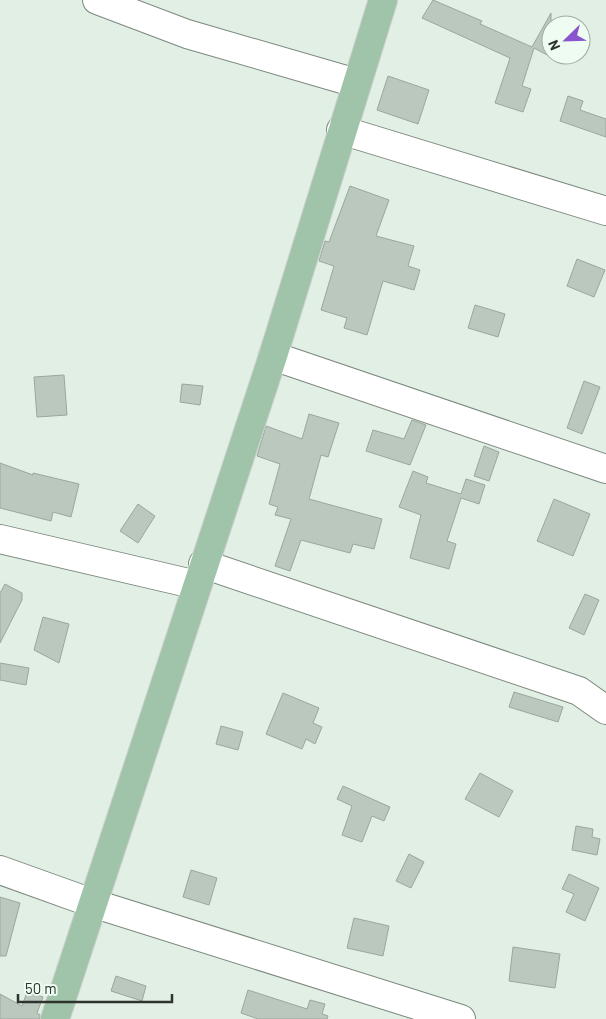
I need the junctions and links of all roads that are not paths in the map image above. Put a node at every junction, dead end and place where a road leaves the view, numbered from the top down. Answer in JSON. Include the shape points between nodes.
{"nodes":[{"id":1,"x":97,"y":0,"type":"edge"},
{"id":2,"x":383,"y":0,"type":"edge"},
{"id":3,"x":356,"y":83,"type":"junction"},
{"id":4,"x":341,"y":130,"type":"junction"},
{"id":5,"x":606,"y":212,"type":"edge"},
{"id":6,"x":273,"y":356,"type":"junction"},
{"id":7,"x":606,"y":469,"type":"edge"},
{"id":8,"x":0,"y":539,"type":"edge"},
{"id":9,"x":200,"y":574,"type":"junction"},
{"id":10,"x":606,"y":710,"type":"edge"},
{"id":11,"x":0,"y":870,"type":"edge"},
{"id":12,"x":92,"y":903,"type":"junction"},
{"id":13,"x":55,"y":1019,"type":"edge"},
{"id":14,"x":461,"y":1019,"type":"edge"}],
"edges":[{"from":1,"to":3,"type":"street","via":[[187,34]]},
{"from":2,"to":3,"type":"main road"},
{"from":3,"to":4,"type":"main road"},
{"from":4,"to":5,"type":"street"},
{"from":4,"to":6,"type":"main road"},
{"from":6,"to":7,"type":"street"},
{"from":6,"to":9,"type":"main road"},
{"from":8,"to":9,"type":"street"},
{"from":9,"to":10,"type":"street","via":[[579,691]]},
{"from":9,"to":12,"type":"main road"},
{"from":11,"to":12,"type":"street"},
{"from":12,"to":13,"type":"main road"},
{"from":12,"to":14,"type":"street"}]}
